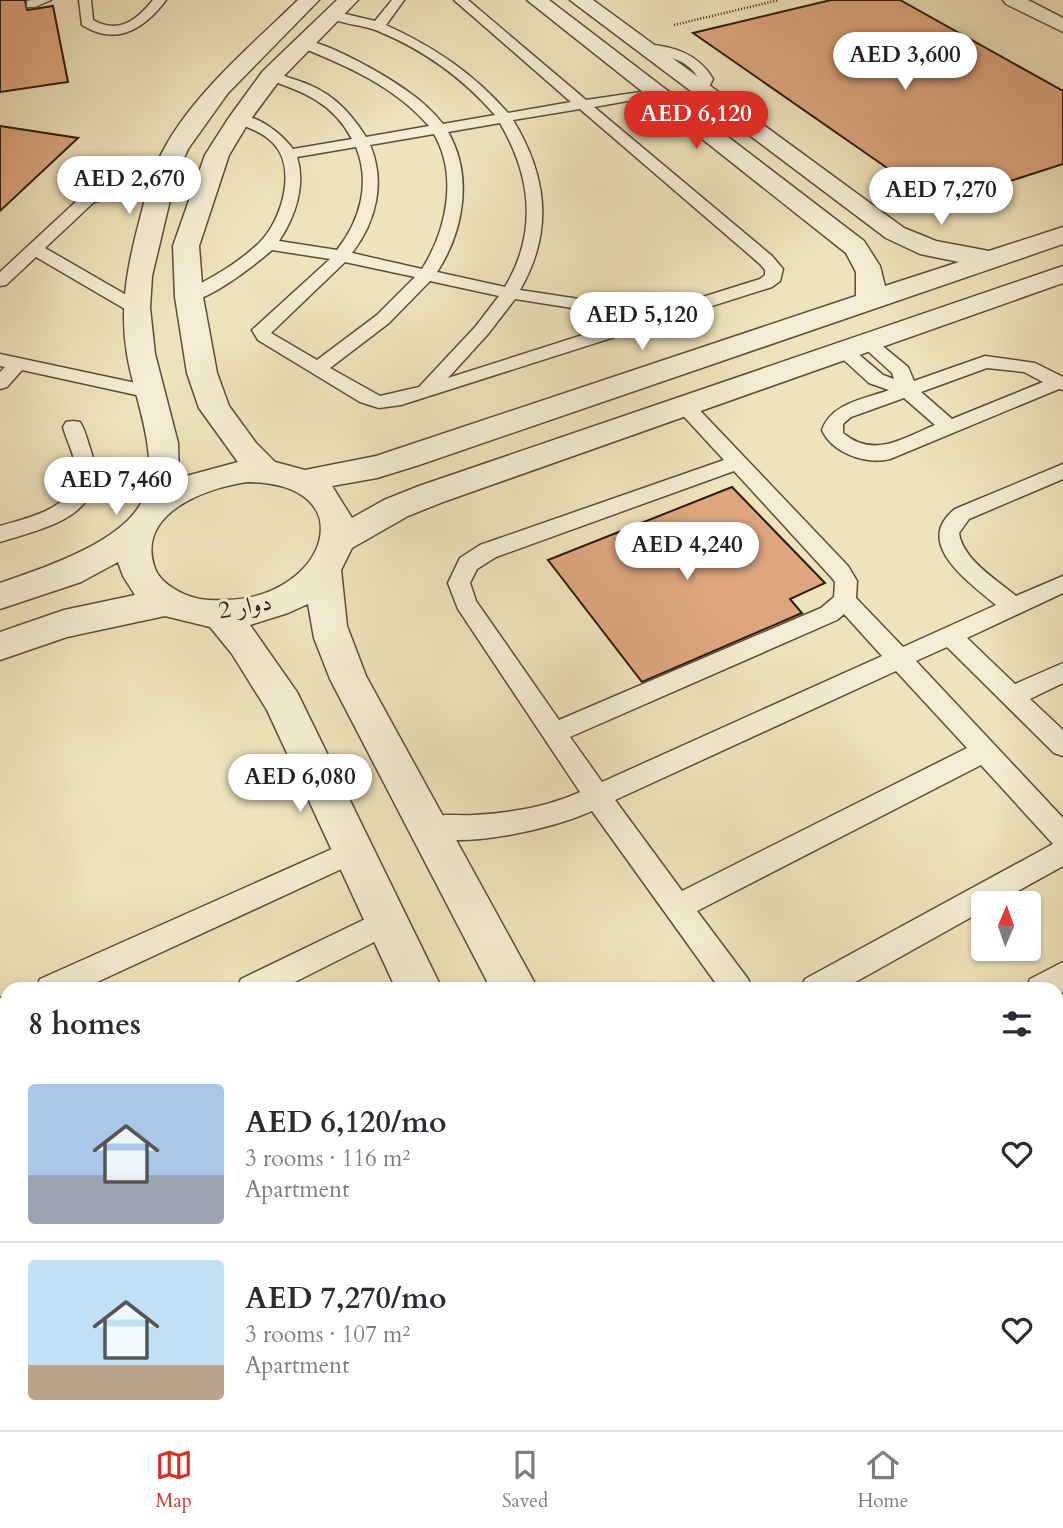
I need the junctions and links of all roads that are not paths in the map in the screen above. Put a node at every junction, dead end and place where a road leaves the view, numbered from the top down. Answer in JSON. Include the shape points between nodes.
{"nodes":[{"id":1,"x":45,"y":0,"type":"edge"},
{"id":2,"x":85,"y":0,"type":"edge"},
{"id":3,"x":160,"y":0,"type":"edge"},
{"id":4,"x":309,"y":0,"type":"edge"},
{"id":5,"x":398,"y":0,"type":"edge"},
{"id":6,"x":460,"y":0,"type":"edge"},
{"id":7,"x":537,"y":0,"type":"edge"},
{"id":8,"x":580,"y":0,"type":"edge"},
{"id":9,"x":1013,"y":0,"type":"edge"},
{"id":10,"x":31,"y":4,"type":"dead end"},
{"id":11,"x":340,"y":8,"type":"edge"},
{"id":12,"x":378,"y":26,"type":"junction"},
{"id":13,"x":1063,"y":26,"type":"edge"},
{"id":14,"x":305,"y":44,"type":"junction"},
{"id":15,"x":271,"y":76,"type":"junction"},
{"id":16,"x":656,"y":92,"type":"junction"},
{"id":17,"x":584,"y":104,"type":"junction"},
{"id":18,"x":506,"y":117,"type":"junction"},
{"id":19,"x":239,"y":118,"type":"junction"},
{"id":20,"x":439,"y":129,"type":"junction"},
{"id":21,"x":361,"y":141,"type":"junction"},
{"id":22,"x":289,"y":154,"type":"junction"},
{"id":23,"x":205,"y":189,"type":"junction"},
{"id":24,"x":159,"y":191,"type":"junction"},
{"id":25,"x":1063,"y":235,"type":"edge"},
{"id":26,"x":268,"y":244,"type":"junction"},
{"id":27,"x":34,"y":249,"type":"junction"},
{"id":28,"x":341,"y":256,"type":"junction"},
{"id":29,"x":991,"y":259,"type":"junction"},
{"id":30,"x":426,"y":274,"type":"junction"},
{"id":31,"x":1063,"y":274,"type":"edge"},
{"id":32,"x":0,"y":281,"type":"edge"},
{"id":33,"x":509,"y":293,"type":"junction"},
{"id":34,"x":189,"y":297,"type":"junction"},
{"id":35,"x":869,"y":301,"type":"junction"},
{"id":36,"x":136,"y":308,"type":"junction"},
{"id":37,"x":661,"y":316,"type":"junction"},
{"id":38,"x":855,"y":347,"type":"junction"},
{"id":39,"x":9,"y":362,"type":"edge"},
{"id":40,"x":316,"y":369,"type":"junction"},
{"id":41,"x":0,"y":383,"type":"edge"},
{"id":42,"x":1062,"y":385,"type":"edge"},
{"id":43,"x":907,"y":390,"type":"junction"},
{"id":44,"x":425,"y":391,"type":"junction"},
{"id":45,"x":150,"y":392,"type":"junction"},
{"id":46,"x":684,"y":405,"type":"junction"},
{"id":47,"x":73,"y":427,"type":"dead end"},
{"id":48,"x":949,"y":427,"type":"junction"},
{"id":49,"x":736,"y":463,"type":"junction"},
{"id":50,"x":266,"y":471,"type":"junction"},
{"id":51,"x":1063,"y":471,"type":"edge"},
{"id":52,"x":302,"y":481,"type":"junction"},
{"id":53,"x":149,"y":517,"type":"junction"},
{"id":54,"x":0,"y":534,"type":"edge"},
{"id":55,"x":331,"y":556,"type":"junction"},
{"id":56,"x":1063,"y":584,"type":"edge"},
{"id":57,"x":0,"y":596,"type":"edge"},
{"id":58,"x":845,"y":600,"type":"junction"},
{"id":59,"x":167,"y":602,"type":"junction"},
{"id":60,"x":1014,"y":607,"type":"junction"},
{"id":61,"x":220,"y":614,"type":"junction"},
{"id":62,"x":951,"y":636,"type":"junction"},
{"id":63,"x":0,"y":646,"type":"edge"},
{"id":64,"x":898,"y":660,"type":"junction"},
{"id":65,"x":1063,"y":672,"type":"edge"},
{"id":66,"x":1013,"y":696,"type":"junction"},
{"id":67,"x":553,"y":733,"type":"junction"},
{"id":68,"x":1063,"y":746,"type":"edge"},
{"id":69,"x":985,"y":751,"type":"junction"},
{"id":70,"x":598,"y":798,"type":"junction"},
{"id":71,"x":429,"y":827,"type":"junction"},
{"id":72,"x":1063,"y":836,"type":"edge"},
{"id":73,"x":352,"y":852,"type":"junction"},
{"id":74,"x":1063,"y":852,"type":"edge"},
{"id":75,"x":679,"y":906,"type":"junction"},
{"id":76,"x":386,"y":922,"type":"junction"},
{"id":77,"x":65,"y":982,"type":"edge"},
{"id":78,"x":265,"y":982,"type":"edge"},
{"id":79,"x":416,"y":982,"type":"edge"},
{"id":80,"x":511,"y":982,"type":"edge"},
{"id":81,"x":733,"y":982,"type":"edge"},
{"id":82,"x":828,"y":982,"type":"edge"}],
"edges":[{"from":1,"to":10,"type":"lane"},
{"from":2,"to":3,"type":"lane","via":[[87,22],[108,30],[140,22]]},
{"from":4,"to":24,"type":"street","name":"دوار 2","via":[[205,107],[176,148]]},
{"from":5,"to":12,"type":"lane"},
{"from":6,"to":17,"type":"lane"},
{"from":7,"to":16,"type":"street"},
{"from":8,"to":29,"type":"street","via":[[895,233],[939,251]]},
{"from":9,"to":13,"type":"street"},
{"from":11,"to":12,"type":"lane"},
{"from":11,"to":14,"type":"street"},
{"from":12,"to":18,"type":"lane","via":[[452,67],[482,89]]},
{"from":14,"to":15,"type":"street"},
{"from":14,"to":20,"type":"lane","via":[[348,60],[397,89]]},
{"from":15,"to":19,"type":"street"},
{"from":15,"to":21,"type":"lane","via":[[305,87],[334,104]]},
{"from":16,"to":17,"type":"lane"},
{"from":16,"to":35,"type":"street","via":[[855,247],[872,279]]},
{"from":17,"to":18,"type":"lane"},
{"from":17,"to":37,"type":"lane","via":[[774,269],[774,277],[766,283]]},
{"from":18,"to":20,"type":"lane"},
{"from":18,"to":33,"type":"lane","via":[[523,146],[534,188],[534,226],[526,261]]},
{"from":19,"to":22,"type":"lane","via":[[267,130]]},
{"from":19,"to":23,"type":"street","via":[[217,155]]},
{"from":20,"to":21,"type":"lane"},
{"from":20,"to":30,"type":"lane","via":[[456,177],[452,217],[441,250]]},
{"from":21,"to":22,"type":"lane"},
{"from":21,"to":28,"type":"lane","via":[[372,169],[371,198]]},
{"from":22,"to":26,"type":"lane","via":[[295,183],[286,213]]},
{"from":23,"to":24,"type":"lane"},
{"from":23,"to":34,"type":"street","via":[[186,246]]},
{"from":24,"to":27,"type":"lane","via":[[117,192],[88,199]]},
{"from":24,"to":36,"type":"street","name":"دوار 2"},
{"from":25,"to":29,"type":"street"},
{"from":26,"to":28,"type":"lane"},
{"from":26,"to":34,"type":"lane","via":[[236,270]]},
{"from":27,"to":32,"type":"lane"},
{"from":27,"to":36,"type":"lane"},
{"from":28,"to":30,"type":"lane"},
{"from":28,"to":40,"type":"lane","via":[[261,330]]},
{"from":29,"to":35,"type":"street"},
{"from":30,"to":33,"type":"lane"},
{"from":30,"to":40,"type":"lane","via":[[381,322]]},
{"from":31,"to":38,"type":"street","name":"دوار 2"},
{"from":33,"to":37,"type":"lane"},
{"from":33,"to":44,"type":"lane"},
{"from":34,"to":50,"type":"street","via":[[202,373],[214,408]]},
{"from":35,"to":52,"type":"street","via":[[408,458]]},
{"from":36,"to":45,"type":"street","name":"دوار 2"},
{"from":37,"to":44,"type":"lane"},
{"from":38,"to":43,"type":"lane","via":[[876,379]]},
{"from":38,"to":43,"type":"lane","via":[[901,371]]},
{"from":38,"to":46,"type":"street","name":"دوار 2"},
{"from":39,"to":41,"type":"lane"},
{"from":39,"to":45,"type":"lane"},
{"from":40,"to":44,"type":"lane","via":[[379,402]]},
{"from":42,"to":43,"type":"lane","via":[[1028,367],[999,362],[973,365]]},
{"from":42,"to":48,"type":"lane"},
{"from":43,"to":48,"type":"lane"},
{"from":43,"to":48,"type":"lane","via":[[844,413],[834,423],[835,436],[848,449],[883,454]]},
{"from":45,"to":53,"type":"street","name":"دوار 2","via":[[164,472]]},
{"from":46,"to":49,"type":"lane"},
{"from":46,"to":55,"type":"street","name":"دوار 2","via":[[396,508]]},
{"from":47,"to":54,"type":"lane","via":[[86,470],[77,498],[56,514]]},
{"from":49,"to":58,"type":"lane","via":[[840,572],[846,581]]},
{"from":49,"to":67,"type":"lane","via":[[488,551],[461,573],[459,583],[466,603]]},
{"from":50,"to":52,"type":"street"},
{"from":50,"to":53,"type":"street","via":[[208,478],[173,494]]},
{"from":51,"to":60,"type":"lane","via":[[962,514],[949,528],[948,537],[957,555]]},
{"from":52,"to":55,"type":"street","via":[[332,505],[339,528]]},
{"from":53,"to":57,"type":"street","via":[[107,553]]},
{"from":53,"to":59,"type":"street","name":"دوار 2","via":[[135,552],[139,575]]},
{"from":55,"to":61,"type":"street","name":"دوار 2","via":[[301,590],[271,605]]},
{"from":55,"to":71,"type":"street","via":[[324,610],[331,638]]},
{"from":56,"to":60,"type":"lane"},
{"from":58,"to":64,"type":"lane"},
{"from":58,"to":67,"type":"lane","via":[[828,614]]},
{"from":59,"to":61,"type":"street","name":"دوار 2"},
{"from":59,"to":63,"type":"street","via":[[64,624]]},
{"from":60,"to":62,"type":"lane"},
{"from":61,"to":73,"type":"street","via":[[245,643],[283,703]]},
{"from":62,"to":64,"type":"lane"},
{"from":62,"to":66,"type":"lane"},
{"from":64,"to":69,"type":"lane"},
{"from":64,"to":70,"type":"lane"},
{"from":65,"to":66,"type":"lane"},
{"from":66,"to":68,"type":"lane"},
{"from":67,"to":70,"type":"lane"},
{"from":69,"to":72,"type":"lane"},
{"from":69,"to":75,"type":"lane"},
{"from":70,"to":71,"type":"lane","via":[[534,820]]},
{"from":70,"to":75,"type":"lane"},
{"from":71,"to":80,"type":"street"},
{"from":73,"to":76,"type":"street"},
{"from":73,"to":77,"type":"lane"},
{"from":74,"to":82,"type":"lane"},
{"from":75,"to":81,"type":"lane"},
{"from":76,"to":78,"type":"lane"},
{"from":76,"to":79,"type":"street"}]}
